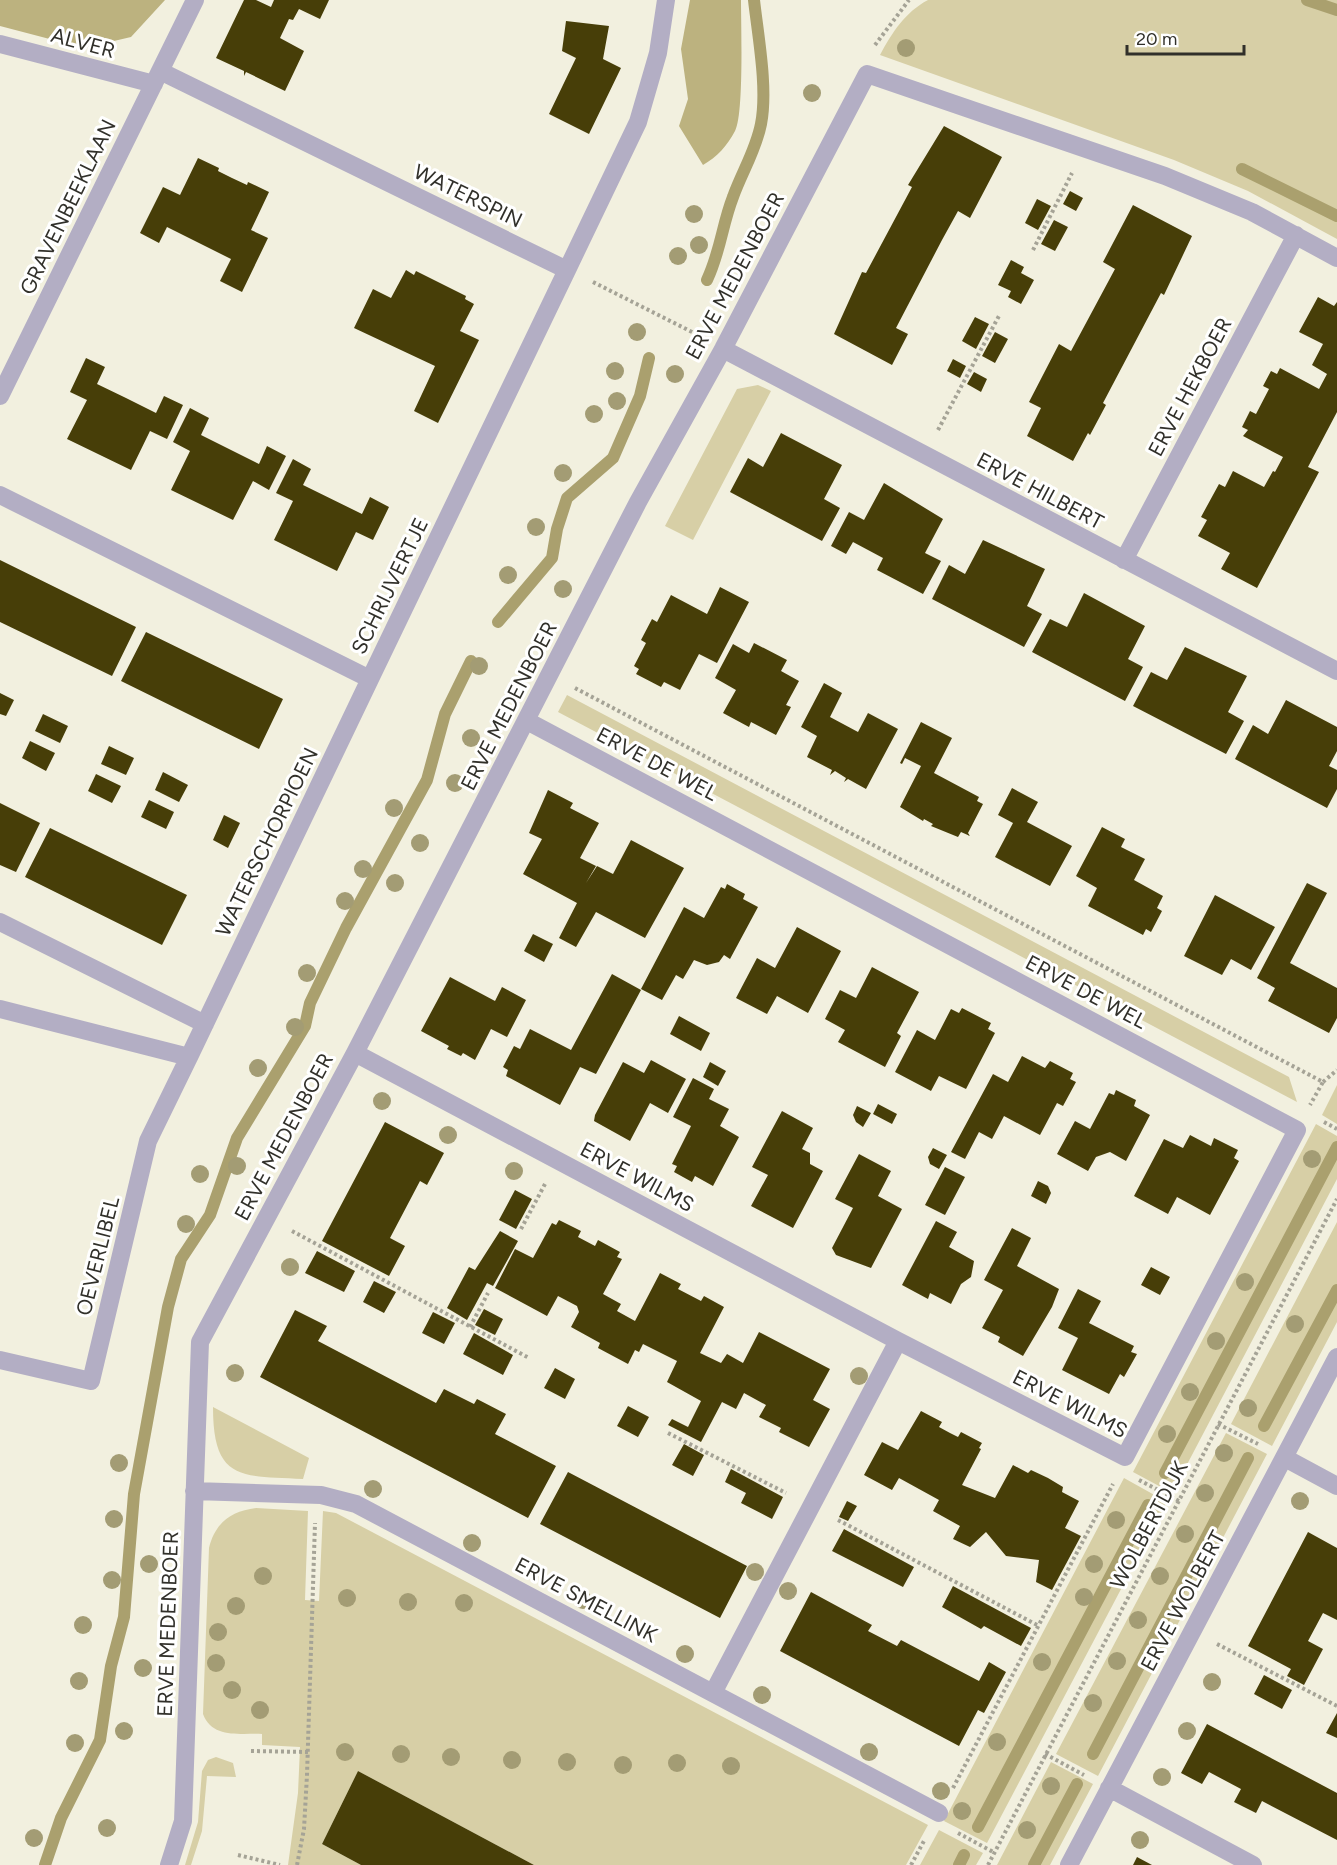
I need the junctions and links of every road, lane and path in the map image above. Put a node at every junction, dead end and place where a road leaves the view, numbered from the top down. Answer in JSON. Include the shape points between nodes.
{"nodes":[{"id":1,"x":195,"y":0,"type":"edge"},
{"id":2,"x":666,"y":0,"type":"edge"},
{"id":3,"x":909,"y":0,"type":"edge"},
{"id":4,"x":0,"y":44,"type":"edge"},
{"id":5,"x":867,"y":74,"type":"junction"},
{"id":6,"x":157,"y":78,"type":"junction"},
{"id":7,"x":1085,"y":148,"type":"junction"},
{"id":8,"x":1296,"y":235,"type":"junction"},
{"id":9,"x":1033,"y":250,"type":"dead end"},
{"id":10,"x":1337,"y":258,"type":"edge"},
{"id":11,"x":567,"y":270,"type":"junction"},
{"id":12,"x":1000,"y":314,"type":"dead end"},
{"id":13,"x":723,"y":349,"type":"junction"},
{"id":14,"x":0,"y":396,"type":"edge"},
{"id":15,"x":925,"y":456,"type":"junction"},
{"id":16,"x":0,"y":495,"type":"edge"},
{"id":17,"x":1124,"y":560,"type":"junction"},
{"id":18,"x":1337,"y":671,"type":"edge"},
{"id":19,"x":550,"y":675,"type":"junction"},
{"id":20,"x":370,"y":680,"type":"junction"},
{"id":21,"x":527,"y":721,"type":"junction"},
{"id":22,"x":0,"y":922,"type":"edge"},
{"id":23,"x":0,"y":1009,"type":"edge"},
{"id":24,"x":205,"y":1024,"type":"junction"},
{"id":25,"x":355,"y":1053,"type":"junction"},
{"id":26,"x":189,"y":1057,"type":"junction"},
{"id":27,"x":1337,"y":1070,"type":"edge"},
{"id":28,"x":1323,"y":1082,"type":"junction"},
{"id":29,"x":1297,"y":1130,"type":"junction"},
{"id":30,"x":557,"y":1160,"type":"junction"},
{"id":31,"x":1337,"y":1200,"type":"edge"},
{"id":32,"x":266,"y":1217,"type":"junction"},
{"id":33,"x":521,"y":1229,"type":"dead end"},
{"id":34,"x":488,"y":1293,"type":"dead end"},
{"id":35,"x":470,"y":1327,"type":"junction"},
{"id":36,"x":898,"y":1341,"type":"junction"},
{"id":37,"x":1337,"y":1357,"type":"edge"},
{"id":38,"x":529,"y":1358,"type":"dead end"},
{"id":39,"x":0,"y":1360,"type":"edge"},
{"id":40,"x":1218,"y":1424,"type":"junction"},
{"id":41,"x":669,"y":1434,"type":"dead end"},
{"id":42,"x":1285,"y":1458,"type":"junction"},
{"id":43,"x":1115,"y":1481,"type":"dead end"},
{"id":44,"x":1337,"y":1486,"type":"edge"},
{"id":45,"x":194,"y":1491,"type":"junction"},
{"id":46,"x":315,"y":1495,"type":"junction"},
{"id":47,"x":811,"y":1506,"type":"junction"},
{"id":48,"x":1039,"y":1626,"type":"junction"},
{"id":49,"x":1192,"y":1631,"type":"junction"},
{"id":50,"x":713,"y":1693,"type":"junction"},
{"id":51,"x":1337,"y":1706,"type":"edge"},
{"id":52,"x":251,"y":1751,"type":"dead end"},
{"id":53,"x":308,"y":1752,"type":"junction"},
{"id":54,"x":1045,"y":1754,"type":"junction"},
{"id":55,"x":1109,"y":1788,"type":"junction"},
{"id":56,"x":939,"y":1813,"type":"junction"},
{"id":57,"x":995,"y":1853,"type":"junction"},
{"id":58,"x":238,"y":1855,"type":"dead end"},
{"id":59,"x":169,"y":1865,"type":"edge"},
{"id":60,"x":280,"y":1865,"type":"edge"},
{"id":61,"x":297,"y":1865,"type":"edge"},
{"id":62,"x":911,"y":1865,"type":"edge"},
{"id":63,"x":988,"y":1865,"type":"edge"},
{"id":64,"x":1069,"y":1865,"type":"edge"},
{"id":65,"x":1253,"y":1865,"type":"edge"}],
"edges":[{"from":1,"to":6,"type":"street"},
{"from":2,"to":11,"type":"street","via":[[658,54],[638,122]]},
{"from":3,"to":5,"type":"path","via":[[873,50]]},
{"from":4,"to":6,"type":"street","name":"ALVER"},
{"from":5,"to":7,"type":"street"},
{"from":5,"to":13,"type":"street","name":"ERVE MEDENBOER"},
{"from":6,"to":11,"type":"street","name":"WATERSPIN"},
{"from":6,"to":14,"type":"street","name":"GRAVENBEEKLAAN"},
{"from":7,"to":8,"type":"street","via":[[1165,176]]},
{"from":7,"to":9,"type":"path"},
{"from":8,"to":10,"type":"street"},
{"from":8,"to":17,"type":"street","name":"ERVE HEKBOER"},
{"from":11,"to":13,"type":"path","via":[[640,303]]},
{"from":11,"to":20,"type":"street","name":"SCHRIJVERTJE"},
{"from":12,"to":15,"type":"path"},
{"from":13,"to":15,"type":"street","name":"ERVE HILBERT"},
{"from":13,"to":19,"type":"street","name":"ERVE MEDENBOER","via":[[638,502]]},
{"from":15,"to":17,"type":"street","name":"ERVE HILBERT"},
{"from":16,"to":20,"type":"street","name":"SCHRIJVERTJE"},
{"from":17,"to":18,"type":"street","name":"ERVE HILBERT"},
{"from":19,"to":21,"type":"street","name":"ERVE MEDENBOER"},
{"from":19,"to":28,"type":"path"},
{"from":20,"to":24,"type":"street","name":"WATERSCHORPIOEN"},
{"from":21,"to":25,"type":"street","name":"ERVE MEDENBOER"},
{"from":21,"to":29,"type":"street","name":"ERVE DE WEL"},
{"from":22,"to":24,"type":"street"},
{"from":23,"to":26,"type":"street"},
{"from":24,"to":26,"type":"street","name":"WATERSCHORPIOEN"},
{"from":25,"to":30,"type":"street","name":"ERVE WILMS"},
{"from":25,"to":32,"type":"street","name":"ERVE MEDENBOER"},
{"from":26,"to":39,"type":"street","name":"OEVERLIBEL","via":[[148,1141],[91,1381]]},
{"from":27,"to":28,"type":"path"},
{"from":28,"to":29,"type":"path"},
{"from":29,"to":36,"type":"street","name":"ERVE WILMS","via":[[1125,1457]]},
{"from":30,"to":33,"type":"path"},
{"from":30,"to":36,"type":"street","name":"ERVE WILMS"},
{"from":31,"to":40,"type":"path","name":"WOLBERTDIJK"},
{"from":32,"to":35,"type":"path"},
{"from":32,"to":45,"type":"street","name":"ERVE MEDENBOER","via":[[200,1342]]},
{"from":34,"to":35,"type":"path"},
{"from":35,"to":38,"type":"path"},
{"from":36,"to":47,"type":"street"},
{"from":37,"to":42,"type":"street","name":"ERVE WOLBERT"},
{"from":40,"to":42,"type":"path"},
{"from":40,"to":54,"type":"path","name":"WOLBERTDIJK"},
{"from":41,"to":47,"type":"path"},
{"from":42,"to":44,"type":"street"},
{"from":42,"to":49,"type":"street","name":"ERVE WOLBERT"},
{"from":43,"to":48,"type":"path"},
{"from":45,"to":46,"type":"street","name":"ERVE SMELLINK"},
{"from":45,"to":59,"type":"street","name":"ERVE MEDENBOER","via":[[183,1821]]},
{"from":46,"to":50,"type":"street","name":"ERVE SMELLINK","via":[[356,1504]]},
{"from":46,"to":53,"type":"path"},
{"from":47,"to":48,"type":"path"},
{"from":47,"to":50,"type":"street"},
{"from":48,"to":56,"type":"path"},
{"from":49,"to":51,"type":"path"},
{"from":49,"to":55,"type":"street","name":"ERVE WOLBERT"},
{"from":50,"to":56,"type":"street","name":"ERVE SMELLINK"},
{"from":52,"to":53,"type":"path"},
{"from":53,"to":61,"type":"path","via":[[304,1829]]},
{"from":54,"to":55,"type":"path"},
{"from":54,"to":57,"type":"path","name":"WOLBERTDIJK"},
{"from":55,"to":64,"type":"street","name":"ERVE WOLBERT"},
{"from":55,"to":65,"type":"street"},
{"from":56,"to":57,"type":"path","via":[[942,1825]]},
{"from":56,"to":62,"type":"path"},
{"from":57,"to":63,"type":"path","name":"WOLBERTDIJK"},
{"from":58,"to":60,"type":"path"}]}
